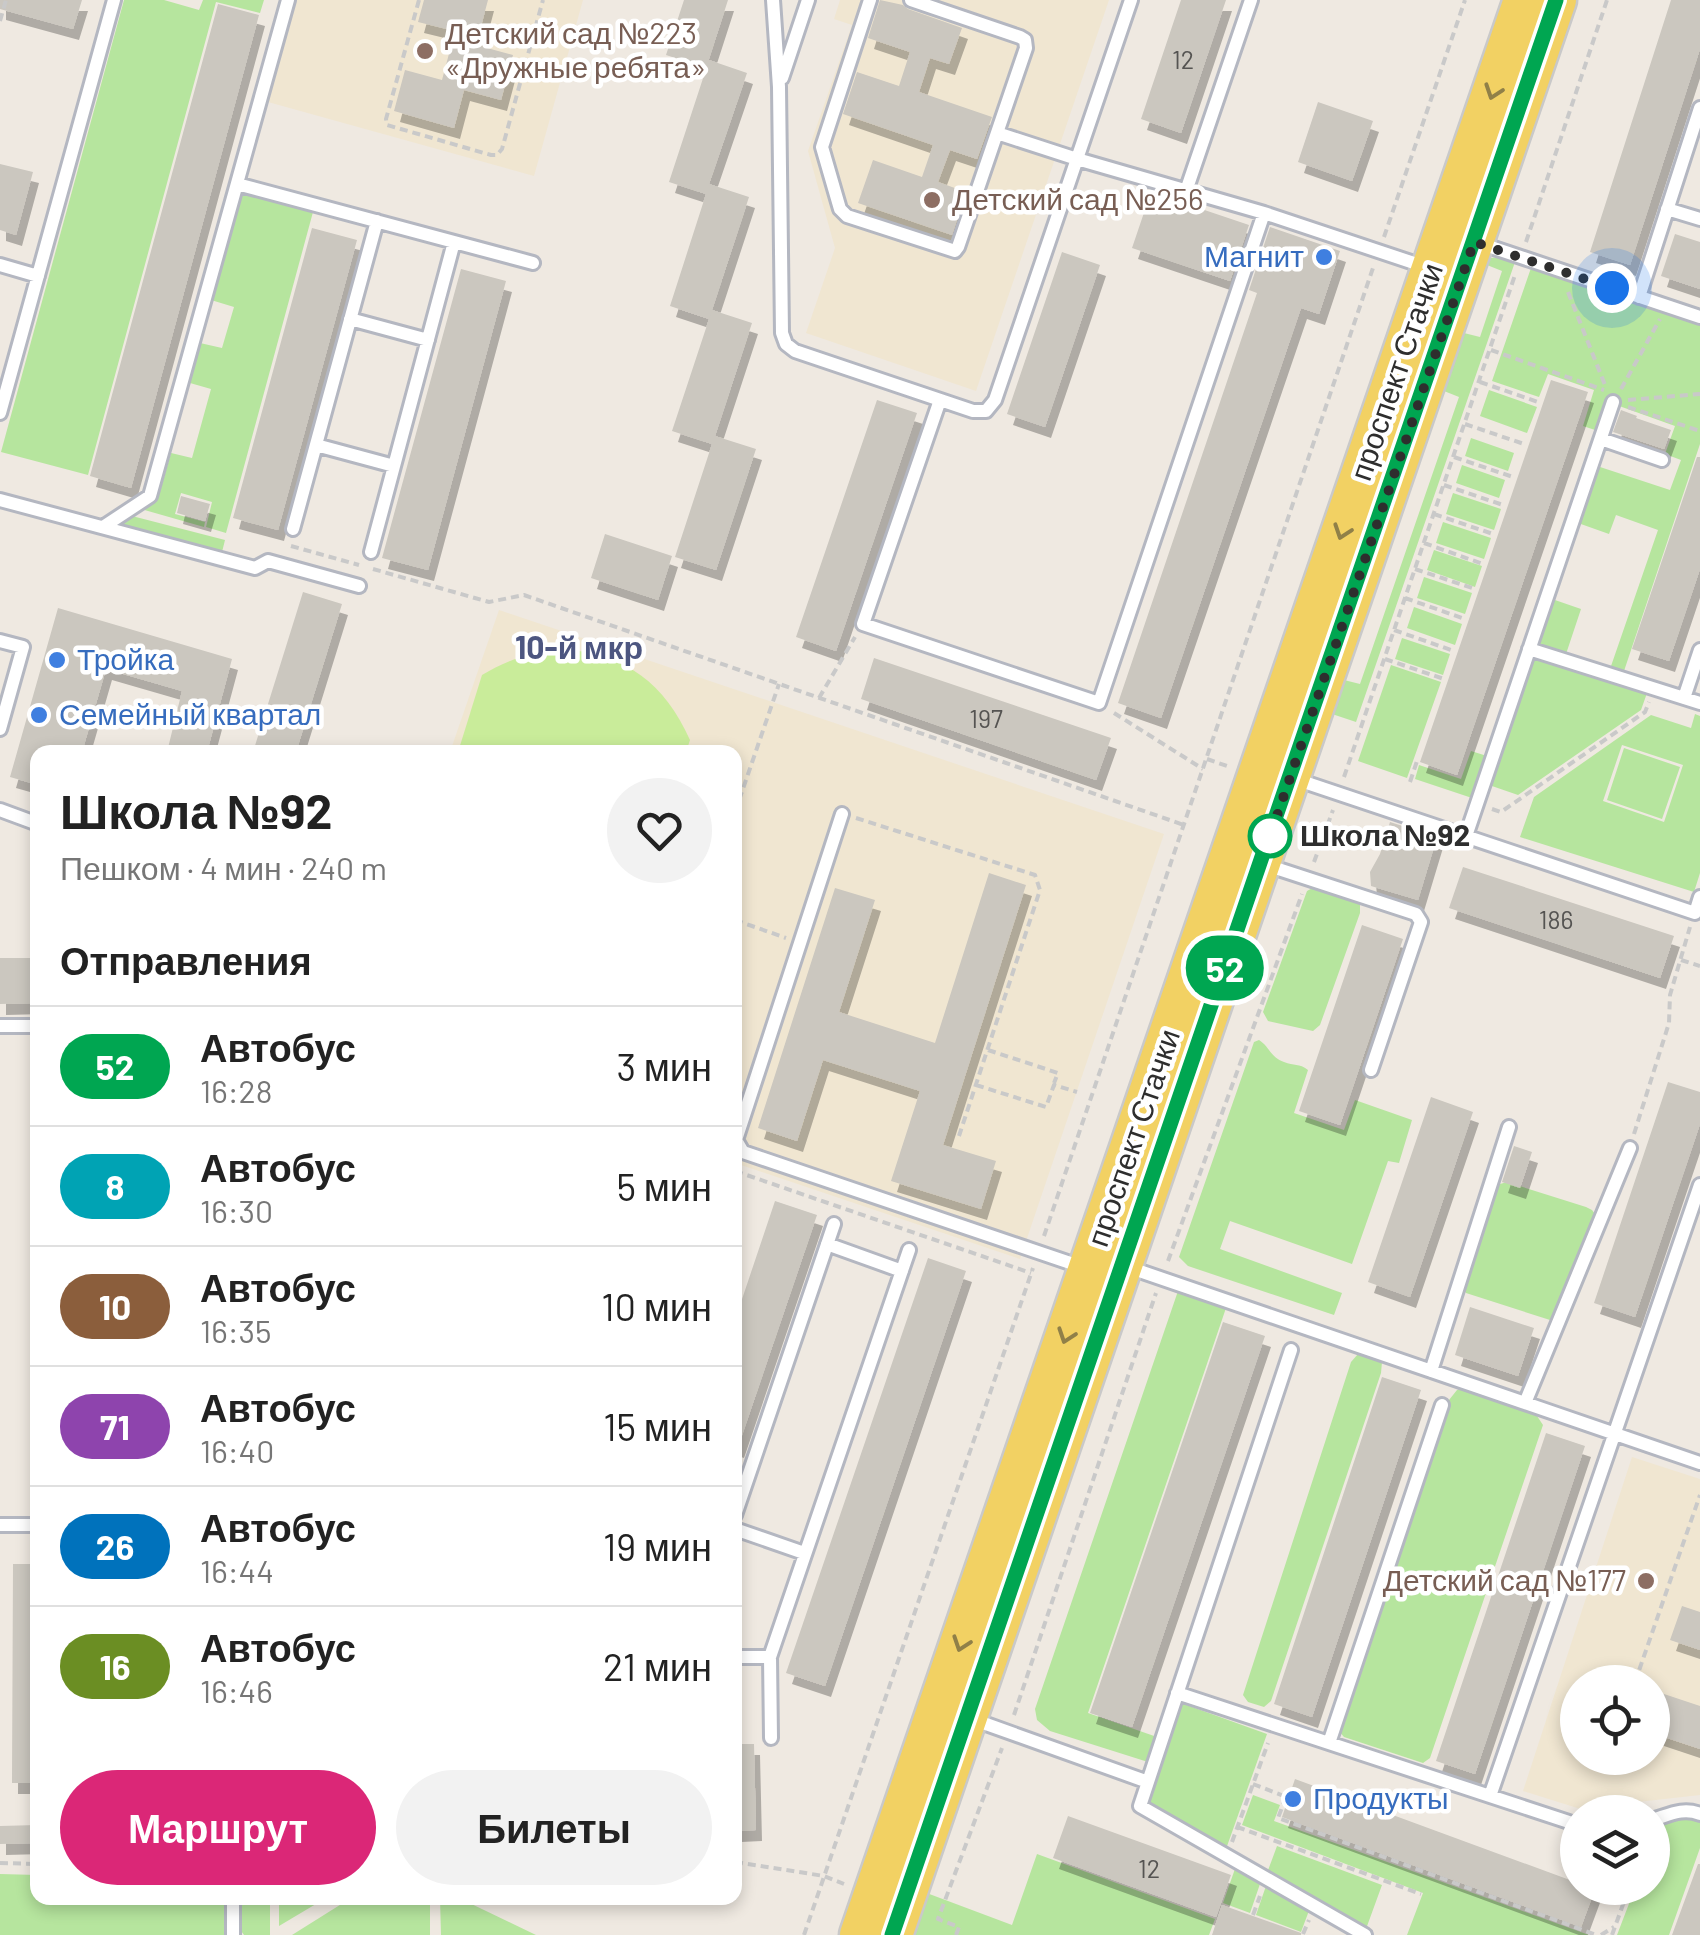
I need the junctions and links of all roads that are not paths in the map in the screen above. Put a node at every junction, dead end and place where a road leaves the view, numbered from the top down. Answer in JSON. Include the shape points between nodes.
{"nodes":[{"id":1,"x":114,"y":0,"type":"edge"},
{"id":2,"x":288,"y":0,"type":"edge"},
{"id":3,"x":773,"y":0,"type":"edge"},
{"id":4,"x":808,"y":0,"type":"edge"},
{"id":5,"x":870,"y":0,"type":"edge"},
{"id":6,"x":911,"y":0,"type":"edge"},
{"id":7,"x":1131,"y":0,"type":"edge"},
{"id":8,"x":1250,"y":0,"type":"edge"},
{"id":9,"x":1524,"y":0,"type":"edge"},
{"id":10,"x":1556,"y":0,"type":"edge"},
{"id":11,"x":779,"y":87,"type":"junction"},
{"id":12,"x":1700,"y":108,"type":"edge"},
{"id":13,"x":997,"y":133,"type":"junction"},
{"id":14,"x":1077,"y":159,"type":"junction"},
{"id":15,"x":237,"y":184,"type":"junction"},
{"id":16,"x":1186,"y":191,"type":"junction"},
{"id":17,"x":1667,"y":208,"type":"junction"},
{"id":18,"x":1264,"y":214,"type":"junction"},
{"id":19,"x":1700,"y":219,"type":"edge"},
{"id":20,"x":377,"y":221,"type":"junction"},
{"id":21,"x":454,"y":242,"type":"junction"},
{"id":22,"x":1474,"y":242,"type":"junction"},
{"id":23,"x":533,"y":263,"type":"dead end"},
{"id":24,"x":0,"y":266,"type":"edge"},
{"id":25,"x":1433,"y":269,"type":"junction"},
{"id":26,"x":38,"y":276,"type":"junction"},
{"id":27,"x":1639,"y":297,"type":"junction"},
{"id":28,"x":1700,"y":317,"type":"edge"},
{"id":29,"x":350,"y":319,"type":"junction"},
{"id":30,"x":428,"y":340,"type":"junction"},
{"id":31,"x":5,"y":374,"type":"edge"},
{"id":32,"x":940,"y":400,"type":"junction"},
{"id":33,"x":1613,"y":402,"type":"road end"},
{"id":34,"x":0,"y":413,"type":"edge"},
{"id":35,"x":1600,"y":439,"type":"junction"},
{"id":36,"x":316,"y":445,"type":"junction"},
{"id":37,"x":1662,"y":460,"type":"dead end"},
{"id":38,"x":394,"y":466,"type":"junction"},
{"id":39,"x":0,"y":500,"type":"edge"},
{"id":40,"x":103,"y":527,"type":"junction"},
{"id":41,"x":293,"y":529,"type":"road end"},
{"id":42,"x":370,"y":552,"type":"dead end"},
{"id":43,"x":358,"y":586,"type":"dead end"},
{"id":44,"x":0,"y":641,"type":"edge"},
{"id":45,"x":1529,"y":649,"type":"junction"},
{"id":46,"x":1700,"y":650,"type":"edge"},
{"id":47,"x":1684,"y":698,"type":"junction"},
{"id":48,"x":1700,"y":703,"type":"edge"},
{"id":49,"x":0,"y":728,"type":"edge"},
{"id":50,"x":1290,"y":777,"type":"junction"},
{"id":51,"x":0,"y":810,"type":"edge"},
{"id":52,"x":842,"y":814,"type":"road end"},
{"id":53,"x":30,"y":821,"type":"edge"},
{"id":54,"x":1466,"y":836,"type":"junction"},
{"id":55,"x":1243,"y":884,"type":"junction"},
{"id":56,"x":1700,"y":896,"type":"edge"},
{"id":57,"x":0,"y":1026,"type":"edge"},
{"id":58,"x":30,"y":1026,"type":"edge"},
{"id":59,"x":1371,"y":1070,"type":"dead end"},
{"id":60,"x":742,"y":1121,"type":"edge"},
{"id":61,"x":1509,"y":1127,"type":"dead end"},
{"id":62,"x":1630,"y":1148,"type":"road end"},
{"id":63,"x":742,"y":1150,"type":"edge"},
{"id":64,"x":1700,"y":1185,"type":"edge"},
{"id":65,"x":834,"y":1224,"type":"dead end"},
{"id":66,"x":827,"y":1244,"type":"junction"},
{"id":67,"x":909,"y":1250,"type":"dead end"},
{"id":68,"x":1106,"y":1268,"type":"junction"},
{"id":69,"x":902,"y":1270,"type":"junction"},
{"id":70,"x":1290,"y":1350,"type":"dead end"},
{"id":71,"x":1431,"y":1371,"type":"junction"},
{"id":72,"x":1525,"y":1403,"type":"junction"},
{"id":73,"x":1442,"y":1405,"type":"dead end"},
{"id":74,"x":1613,"y":1433,"type":"junction"},
{"id":75,"x":1700,"y":1463,"type":"edge"},
{"id":76,"x":742,"y":1494,"type":"edge"},
{"id":77,"x":0,"y":1525,"type":"edge"},
{"id":78,"x":30,"y":1525,"type":"edge"},
{"id":79,"x":742,"y":1531,"type":"edge"},
{"id":80,"x":804,"y":1553,"type":"junction"},
{"id":81,"x":770,"y":1657,"type":"junction"},
{"id":82,"x":742,"y":1658,"type":"edge"},
{"id":83,"x":1178,"y":1693,"type":"junction"},
{"id":84,"x":968,"y":1718,"type":"junction"},
{"id":85,"x":772,"y":1738,"type":"dead end"},
{"id":86,"x":1329,"y":1743,"type":"junction"},
{"id":87,"x":1148,"y":1782,"type":"junction"},
{"id":88,"x":1490,"y":1796,"type":"junction"},
{"id":89,"x":1670,"y":1814,"type":"edge"},
{"id":90,"x":1700,"y":1814,"type":"edge"},
{"id":91,"x":1560,"y":1820,"type":"edge"},
{"id":92,"x":233,"y":1905,"type":"edge"},
{"id":93,"x":234,"y":1935,"type":"edge"},
{"id":94,"x":860,"y":1935,"type":"edge"},
{"id":95,"x":892,"y":1935,"type":"edge"},
{"id":96,"x":1365,"y":1935,"type":"edge"}],
"edges":[{"from":1,"to":26,"type":"lane"},
{"from":2,"to":15,"type":"lane"},
{"from":3,"to":11,"type":"lane"},
{"from":4,"to":11,"type":"lane"},
{"from":5,"to":13,"type":"lane","via":[[822,146],[842,213],[954,251]]},
{"from":6,"to":13,"type":"lane","via":[[1025,40]]},
{"from":7,"to":14,"type":"lane"},
{"from":8,"to":16,"type":"lane"},
{"from":9,"to":25,"type":"main road","name":"проспект Стачки","one_way":true},
{"from":10,"to":22,"type":"main road","name":"проспект Стачки"},
{"from":11,"to":32,"type":"lane","via":[[786,344]]},
{"from":12,"to":17,"type":"lane"},
{"from":13,"to":14,"type":"lane"},
{"from":14,"to":16,"type":"lane"},
{"from":14,"to":32,"type":"lane","via":[[995,400],[973,411]]},
{"from":15,"to":20,"type":"lane"},
{"from":15,"to":40,"type":"lane","via":[[150,496]]},
{"from":16,"to":18,"type":"lane"},
{"from":17,"to":19,"type":"lane"},
{"from":17,"to":27,"type":"lane"},
{"from":18,"to":25,"type":"lane"},
{"from":18,"to":32,"type":"lane","via":[[1099,703],[863,624]]},
{"from":20,"to":21,"type":"lane"},
{"from":20,"to":29,"type":"lane"},
{"from":21,"to":23,"type":"lane"},
{"from":21,"to":30,"type":"lane"},
{"from":22,"to":27,"type":"lane"},
{"from":22,"to":50,"type":"main road","name":"проспект Стачки"},
{"from":24,"to":26,"type":"lane"},
{"from":25,"to":55,"type":"main road","name":"проспект Стачки","one_way":true},
{"from":26,"to":31,"type":"lane"},
{"from":27,"to":28,"type":"lane"},
{"from":29,"to":30,"type":"lane"},
{"from":29,"to":36,"type":"lane"},
{"from":30,"to":38,"type":"lane"},
{"from":31,"to":34,"type":"lane"},
{"from":33,"to":35,"type":"lane"},
{"from":35,"to":37,"type":"lane"},
{"from":35,"to":45,"type":"lane"},
{"from":36,"to":38,"type":"lane"},
{"from":36,"to":41,"type":"lane"},
{"from":38,"to":42,"type":"lane"},
{"from":39,"to":40,"type":"lane"},
{"from":40,"to":43,"type":"lane","via":[[255,568],[268,561]]},
{"from":44,"to":49,"type":"lane","via":[[23,647]]},
{"from":45,"to":47,"type":"lane"},
{"from":45,"to":54,"type":"lane"},
{"from":46,"to":47,"type":"lane"},
{"from":47,"to":48,"type":"lane"},
{"from":50,"to":54,"type":"lane"},
{"from":50,"to":55,"type":"main road","name":"проспект Стачки"},
{"from":51,"to":53,"type":"lane"},
{"from":52,"to":60,"type":"lane"},
{"from":54,"to":56,"type":"lane","via":[[1694,913]]},
{"from":55,"to":59,"type":"lane","via":[[1308,879],[1416,914],[1421,922]]},
{"from":55,"to":68,"type":"main road","name":"проспект Стачки"},
{"from":57,"to":58,"type":"lane"},
{"from":61,"to":71,"type":"lane"},
{"from":62,"to":72,"type":"lane"},
{"from":63,"to":68,"type":"lane","via":[[1038,1252]]},
{"from":64,"to":74,"type":"lane"},
{"from":65,"to":66,"type":"lane"},
{"from":66,"to":69,"type":"lane"},
{"from":66,"to":76,"type":"lane"},
{"from":67,"to":69,"type":"lane"},
{"from":68,"to":71,"type":"lane","via":[[1161,1279]]},
{"from":68,"to":84,"type":"main road","name":"проспект Стачки"},
{"from":68,"to":94,"type":"main road","name":"проспект Стачки","one_way":true},
{"from":69,"to":80,"type":"lane"},
{"from":70,"to":83,"type":"lane"},
{"from":71,"to":72,"type":"lane"},
{"from":72,"to":74,"type":"lane"},
{"from":73,"to":86,"type":"lane"},
{"from":74,"to":75,"type":"lane"},
{"from":74,"to":88,"type":"lane"},
{"from":77,"to":78,"type":"lane"},
{"from":79,"to":80,"type":"lane"},
{"from":80,"to":81,"type":"lane"},
{"from":81,"to":82,"type":"lane"},
{"from":81,"to":85,"type":"lane"},
{"from":83,"to":86,"type":"lane"},
{"from":83,"to":87,"type":"lane"},
{"from":84,"to":87,"type":"lane"},
{"from":84,"to":95,"type":"main road","name":"проспект Стачки"},
{"from":86,"to":88,"type":"lane"},
{"from":87,"to":96,"type":"lane","via":[[1140,1806]]},
{"from":88,"to":91,"type":"lane"},
{"from":89,"to":90,"type":"lane"},
{"from":92,"to":93,"type":"lane"}]}
